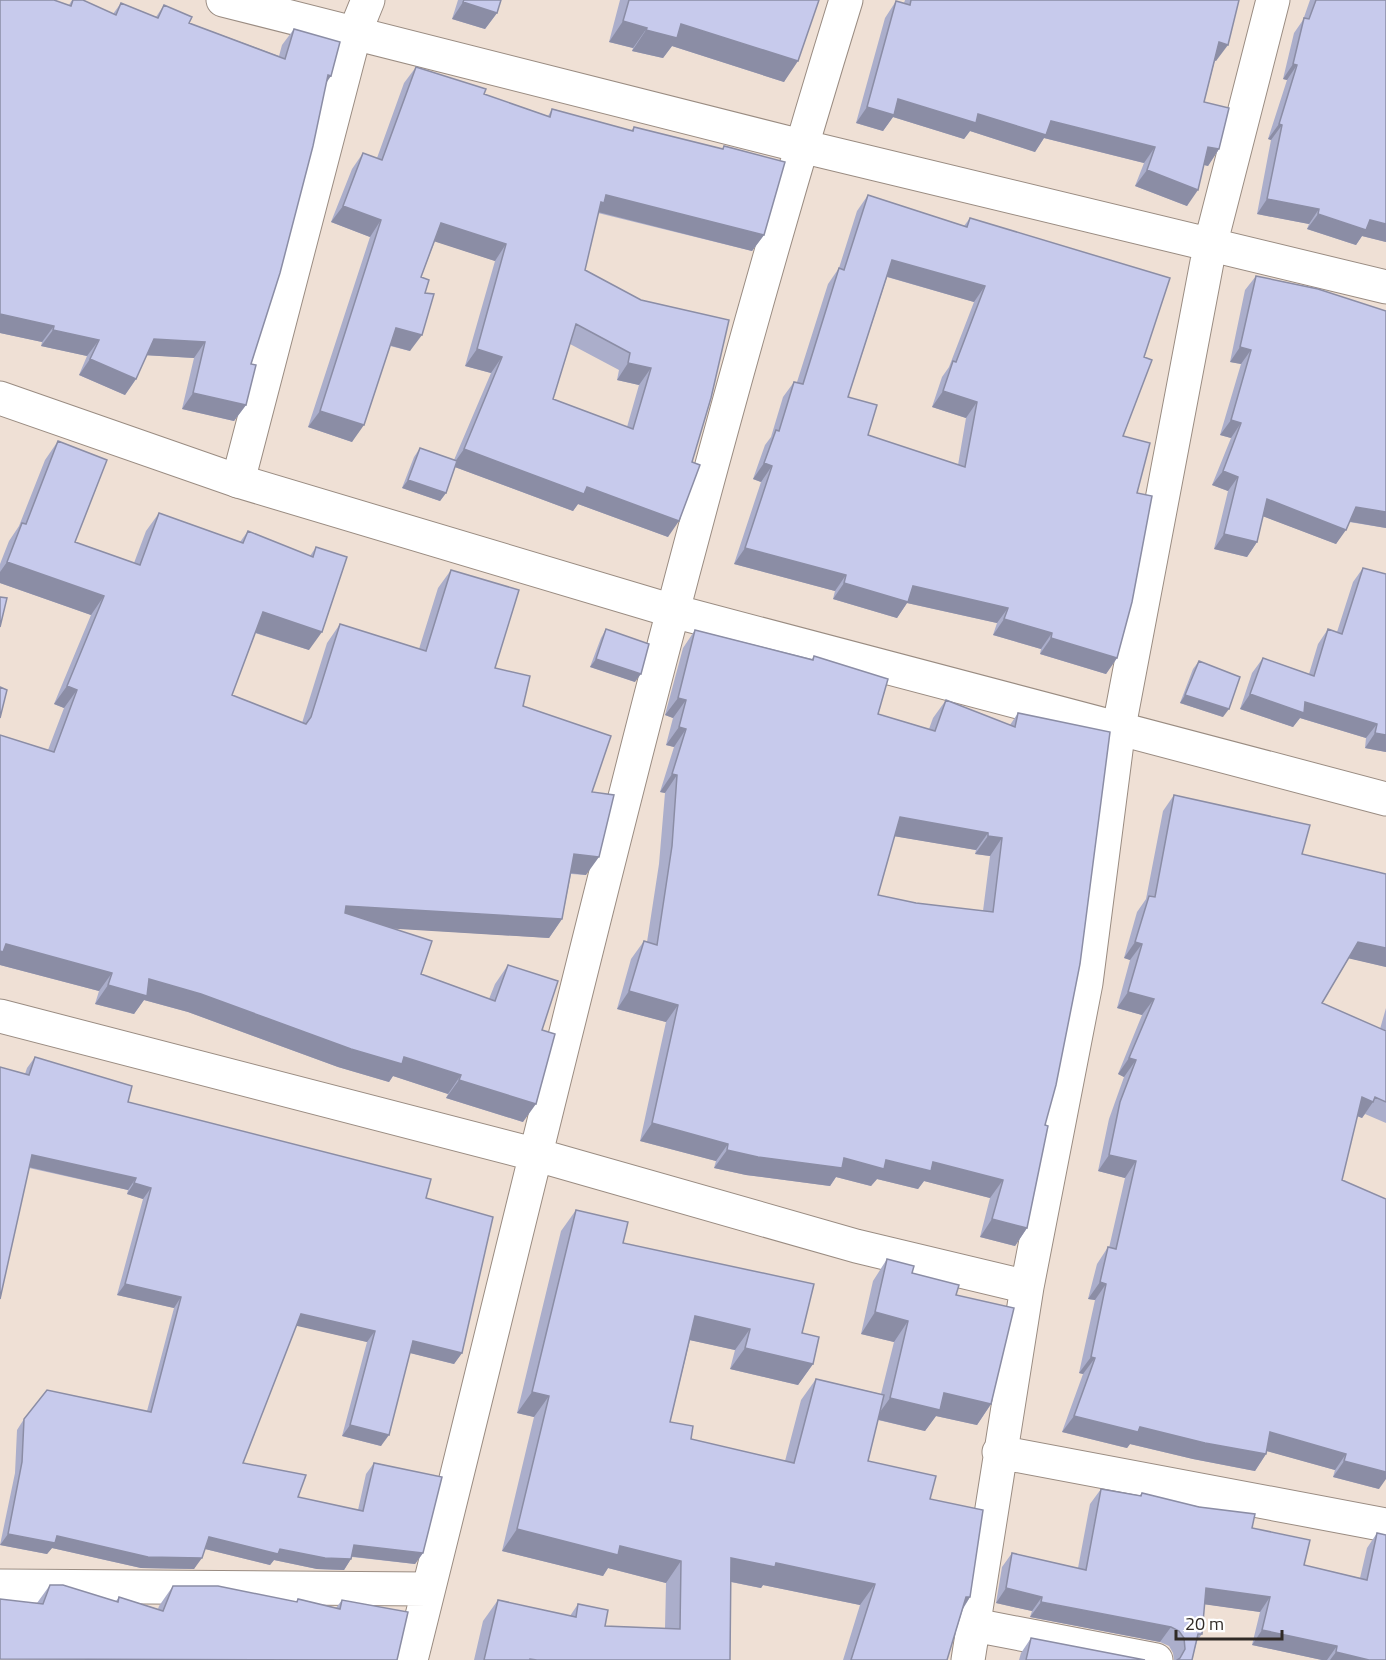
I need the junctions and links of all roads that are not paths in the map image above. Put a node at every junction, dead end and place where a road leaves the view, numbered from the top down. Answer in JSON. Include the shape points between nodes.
{"nodes":[{"id":1,"x":223,"y":0,"type":"edge"},
{"id":2,"x":368,"y":0,"type":"edge"},
{"id":3,"x":846,"y":0,"type":"edge"},
{"id":4,"x":1273,"y":0,"type":"edge"},
{"id":5,"x":355,"y":32,"type":"junction"},
{"id":6,"x":801,"y":146,"type":"junction"},
{"id":7,"x":1210,"y":246,"type":"junction"},
{"id":8,"x":1386,"y":287,"type":"edge"},
{"id":9,"x":0,"y":398,"type":"edge"},
{"id":10,"x":238,"y":481,"type":"junction"},
{"id":11,"x":673,"y":611,"type":"junction"},
{"id":12,"x":1119,"y":727,"type":"junction"},
{"id":13,"x":1386,"y":799,"type":"edge"},
{"id":14,"x":0,"y":1016,"type":"edge"},
{"id":15,"x":537,"y":1155,"type":"junction"},
{"id":16,"x":1027,"y":1287,"type":"junction"},
{"id":17,"x":999,"y":1452,"type":"junction"},
{"id":18,"x":1386,"y":1525,"type":"edge"},
{"id":19,"x":0,"y":1586,"type":"edge"},
{"id":20,"x":428,"y":1589,"type":"junction"},
{"id":21,"x":974,"y":1625,"type":"junction"},
{"id":22,"x":411,"y":1660,"type":"edge"},
{"id":23,"x":968,"y":1660,"type":"edge"},
{"id":24,"x":1156,"y":1660,"type":"edge"}],
"edges":[{"from":1,"to":5,"type":"main road"},
{"from":2,"to":5,"type":"main road"},
{"from":3,"to":6,"type":"main road"},
{"from":4,"to":7,"type":"main road"},
{"from":5,"to":6,"type":"main road"},
{"from":5,"to":10,"type":"main road"},
{"from":6,"to":7,"type":"main road"},
{"from":6,"to":11,"type":"main road"},
{"from":7,"to":8,"type":"main road"},
{"from":7,"to":12,"type":"main road"},
{"from":9,"to":10,"type":"main road"},
{"from":10,"to":11,"type":"main road"},
{"from":11,"to":12,"type":"main road"},
{"from":11,"to":15,"type":"main road"},
{"from":12,"to":13,"type":"main road"},
{"from":12,"to":16,"type":"main road","via":[[1086,983]]},
{"from":14,"to":15,"type":"main road"},
{"from":15,"to":16,"type":"main road","via":[[846,1243]]},
{"from":15,"to":20,"type":"main road"},
{"from":16,"to":17,"type":"main road"},
{"from":17,"to":18,"type":"main road"},
{"from":17,"to":21,"type":"main road"},
{"from":19,"to":20,"type":"main road"},
{"from":20,"to":22,"type":"main road"},
{"from":21,"to":23,"type":"main road"},
{"from":21,"to":24,"type":"main road"}]}
